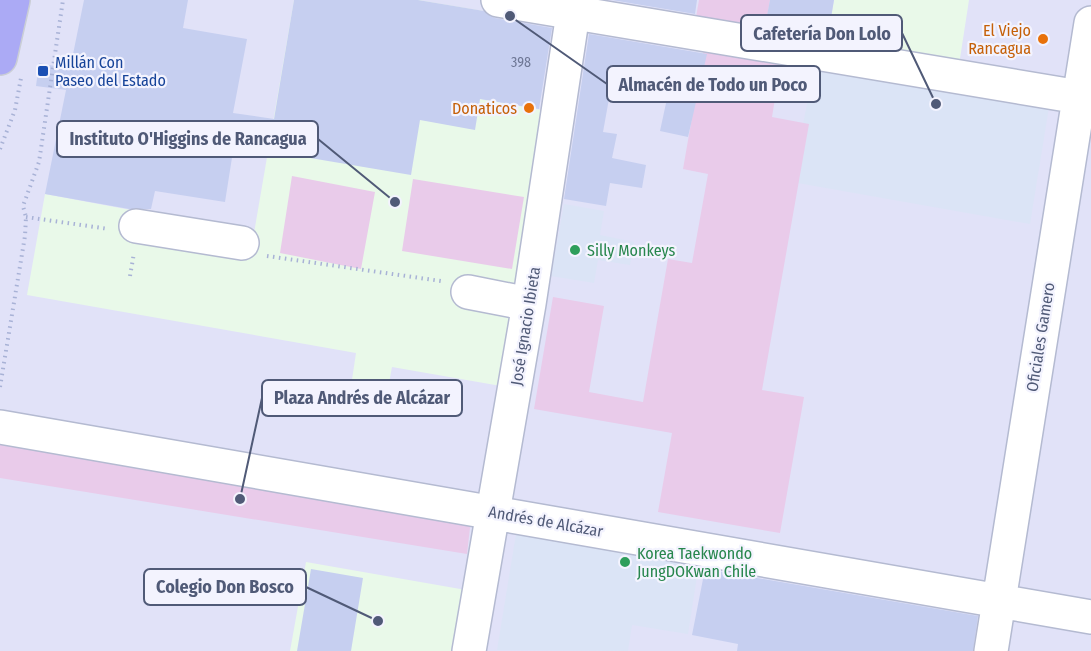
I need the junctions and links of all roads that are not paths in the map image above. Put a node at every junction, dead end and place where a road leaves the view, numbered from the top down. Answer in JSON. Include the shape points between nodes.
{"nodes":[{"id":1,"x":13,"y":0,"type":"edge"},
{"id":2,"x":498,"y":0,"type":"edge"},
{"id":3,"x":574,"y":7,"type":"edge"},
{"id":4,"x":1091,"y":23,"type":"edge"},
{"id":5,"x":0,"y":58,"type":"edge"},
{"id":6,"x":1085,"y":98,"type":"edge"},
{"id":7,"x":129,"y":233,"type":"road end"},
{"id":8,"x":250,"y":248,"type":"road end"},
{"id":9,"x":459,"y":287,"type":"road end"},
{"id":10,"x":529,"y":304,"type":"junction"},
{"id":11,"x":0,"y":427,"type":"edge"},
{"id":12,"x":493,"y":511,"type":"junction"},
{"id":13,"x":998,"y":599,"type":"junction"},
{"id":14,"x":1091,"y":616,"type":"edge"},
{"id":15,"x":469,"y":651,"type":"edge"},
{"id":16,"x":991,"y":651,"type":"edge"}],
"edges":[{"from":1,"to":5,"type":"main road"},
{"from":2,"to":3,"type":"street"},
{"from":3,"to":6,"type":"street"},
{"from":3,"to":10,"type":"street","name":"José Ignacio Ibieta"},
{"from":4,"to":6,"type":"street","name":"Oficiales Gamero"},
{"from":6,"to":13,"type":"street","name":"Oficiales Gamero"},
{"from":7,"to":8,"type":"street"},
{"from":9,"to":10,"type":"street"},
{"from":10,"to":12,"type":"street","name":"José Ignacio Ibieta"},
{"from":11,"to":12,"type":"street","name":"Andrés de Alcázar"},
{"from":12,"to":13,"type":"street","name":"Andrés de Alcázar"},
{"from":12,"to":15,"type":"street","name":"José Ignacio Ibieta"},
{"from":13,"to":14,"type":"street","name":"Andrés de Alcázar"},
{"from":13,"to":16,"type":"street","name":"Oficiales Gamero"}]}
